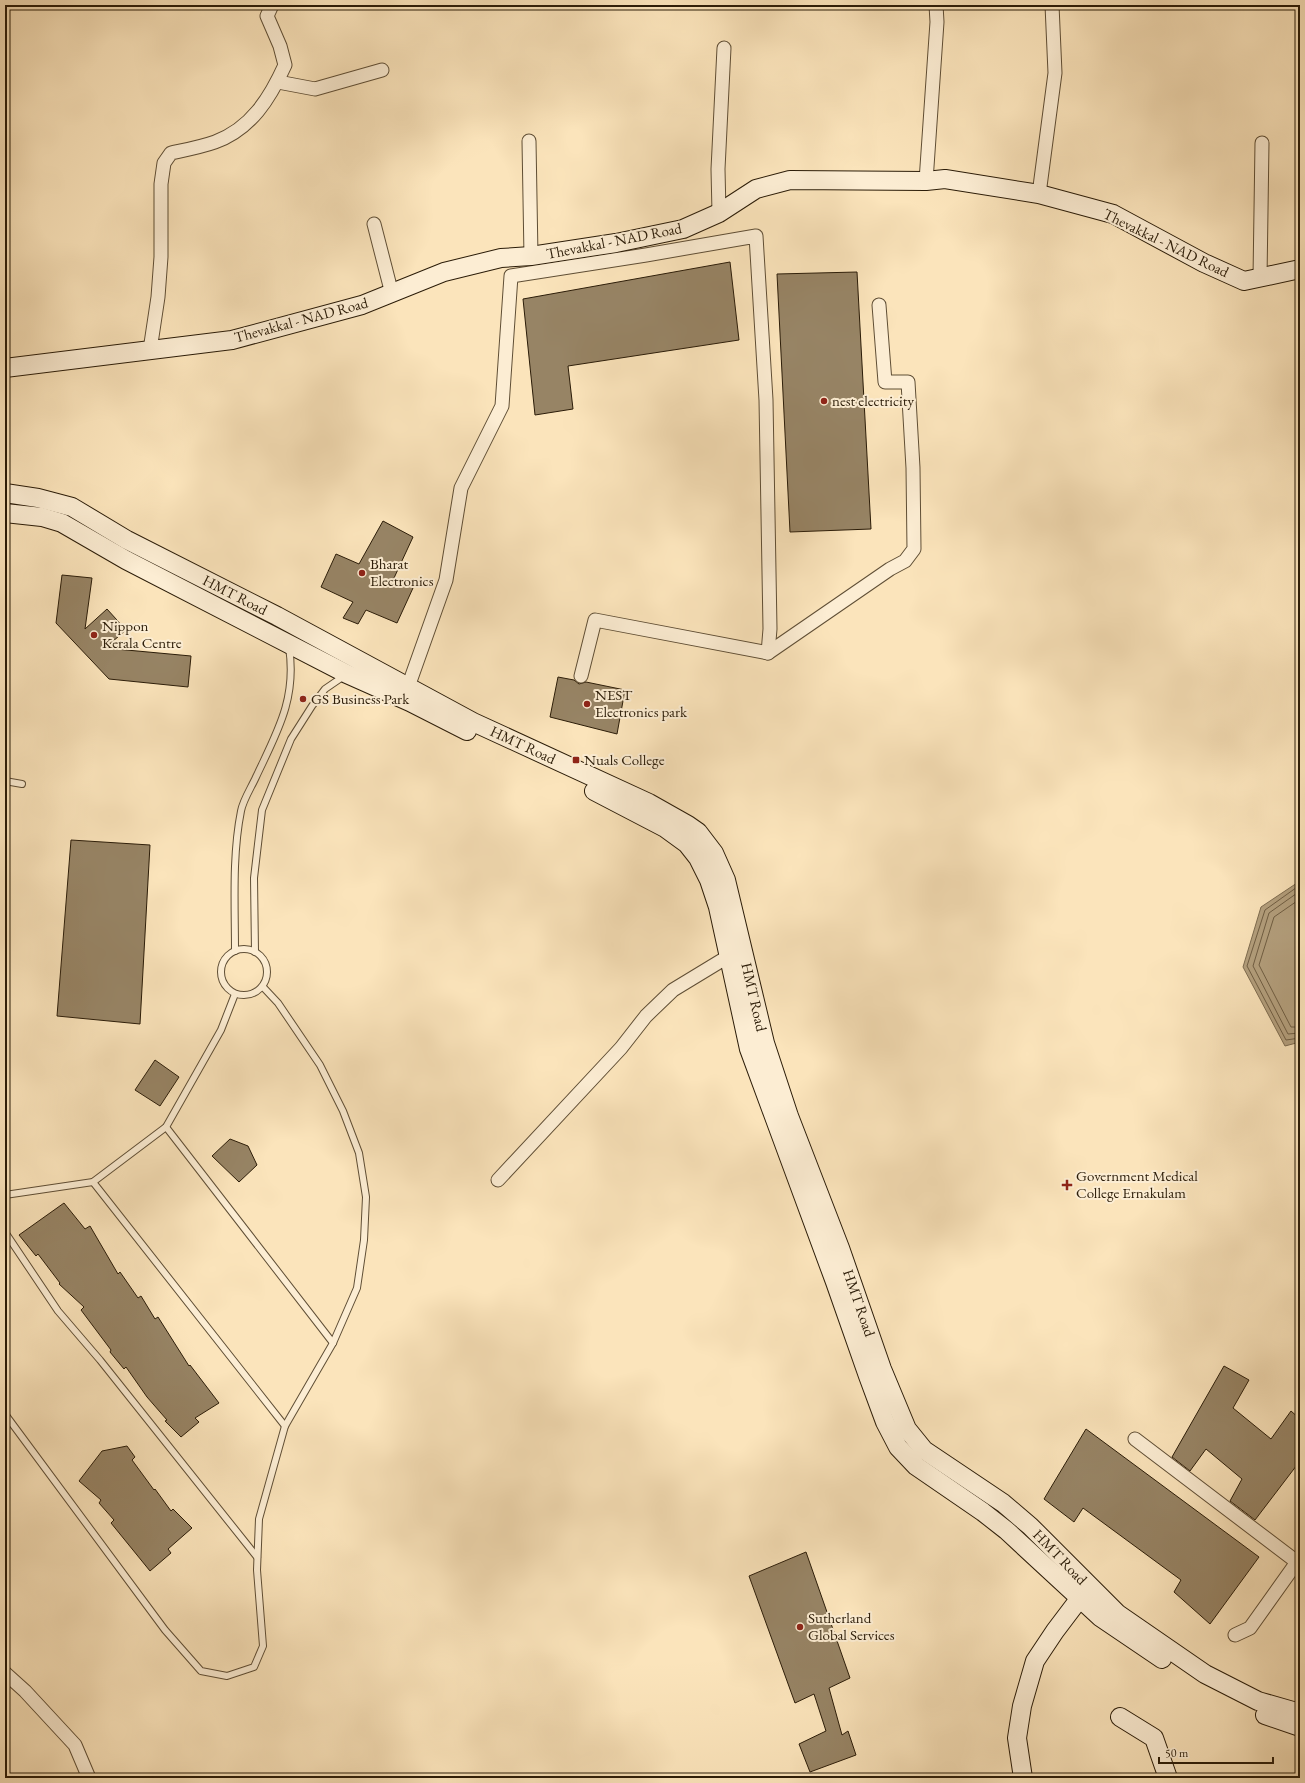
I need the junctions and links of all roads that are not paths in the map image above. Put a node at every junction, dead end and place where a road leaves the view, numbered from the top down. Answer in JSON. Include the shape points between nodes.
{"nodes":[{"id":1,"x":272,"y":5,"type":"edge"},
{"id":2,"x":936,"y":5,"type":"edge"},
{"id":3,"x":1052,"y":5,"type":"edge"},
{"id":4,"x":724,"y":48,"type":"dead end"},
{"id":5,"x":382,"y":70,"type":"dead end"},
{"id":6,"x":278,"y":82,"type":"junction"},
{"id":7,"x":529,"y":141,"type":"dead end"},
{"id":8,"x":1262,"y":143,"type":"dead end"},
{"id":9,"x":926,"y":181,"type":"junction"},
{"id":10,"x":1039,"y":194,"type":"junction"},
{"id":11,"x":719,"y":213,"type":"junction"},
{"id":12,"x":374,"y":224,"type":"dead end"},
{"id":13,"x":531,"y":256,"type":"junction"},
{"id":14,"x":1300,"y":269,"type":"edge"},
{"id":15,"x":1260,"y":278,"type":"junction"},
{"id":16,"x":392,"y":294,"type":"junction"},
{"id":17,"x":879,"y":305,"type":"dead end"},
{"id":18,"x":150,"y":350,"type":"junction"},
{"id":19,"x":5,"y":368,"type":"edge"},
{"id":20,"x":5,"y":493,"type":"edge"},
{"id":21,"x":5,"y":513,"type":"edge"},
{"id":22,"x":288,"y":644,"type":"junction"},
{"id":23,"x":768,"y":654,"type":"junction"},
{"id":24,"x":347,"y":674,"type":"junction"},
{"id":25,"x":582,"y":676,"type":"dead end"},
{"id":26,"x":408,"y":687,"type":"junction"},
{"id":27,"x":5,"y":781,"type":"edge"},
{"id":28,"x":22,"y":784,"type":"dead end"},
{"id":29,"x":692,"y":838,"type":"junction"},
{"id":30,"x":235,"y":951,"type":"junction"},
{"id":31,"x":255,"y":952,"type":"junction"},
{"id":32,"x":729,"y":956,"type":"junction"},
{"id":33,"x":263,"y":987,"type":"junction"},
{"id":34,"x":235,"y":994,"type":"junction"},
{"id":35,"x":166,"y":1127,"type":"junction"},
{"id":36,"x":498,"y":1180,"type":"dead end"},
{"id":37,"x":93,"y":1182,"type":"junction"},
{"id":38,"x":5,"y":1195,"type":"edge"},
{"id":39,"x":5,"y":1232,"type":"edge"},
{"id":40,"x":333,"y":1343,"type":"junction"},
{"id":41,"x":5,"y":1414,"type":"edge"},
{"id":42,"x":285,"y":1426,"type":"junction"},
{"id":43,"x":1135,"y":1439,"type":"dead end"},
{"id":44,"x":257,"y":1557,"type":"junction"},
{"id":45,"x":1299,"y":1563,"type":"edge"},
{"id":46,"x":1084,"y":1592,"type":"junction"},
{"id":47,"x":1235,"y":1635,"type":"dead end"},
{"id":48,"x":1151,"y":1644,"type":"junction"},
{"id":49,"x":5,"y":1673,"type":"edge"},
{"id":50,"x":1300,"y":1713,"type":"edge"},
{"id":51,"x":1120,"y":1717,"type":"dead end"},
{"id":52,"x":1300,"y":1727,"type":"edge"},
{"id":53,"x":89,"y":1778,"type":"edge"},
{"id":54,"x":1023,"y":1778,"type":"edge"},
{"id":55,"x":1168,"y":1778,"type":"edge"}],
"edges":[{"from":1,"to":6,"type":"street","via":[[267,16],[285,65]]},
{"from":2,"to":9,"type":"street"},
{"from":3,"to":10,"type":"street","via":[[1055,73]]},
{"from":4,"to":11,"type":"street","via":[[718,169]]},
{"from":5,"to":6,"type":"street","via":[[315,89]]},
{"from":6,"to":18,"type":"street","via":[[262,108],[241,129],[215,142],[171,153],[164,163],[158,297]]},
{"from":7,"to":13,"type":"street"},
{"from":8,"to":15,"type":"street"},
{"from":9,"to":10,"type":"main road","name":"Thevakkal - NAD Road","via":[[945,179]]},
{"from":9,"to":11,"type":"main road","name":"Thevakkal - NAD Road","via":[[790,180],[756,189]]},
{"from":10,"to":15,"type":"main road","name":"Thevakkal - NAD Road","via":[[1113,214],[1204,263],[1244,281]]},
{"from":11,"to":13,"type":"main road","name":"Thevakkal - NAD Road","via":[[683,229],[616,243]]},
{"from":12,"to":16,"type":"street"},
{"from":13,"to":16,"type":"main road","name":"Thevakkal - NAD Road","via":[[501,258],[444,272]]},
{"from":14,"to":15,"type":"main road","name":"Thevakkal - NAD Road"},
{"from":16,"to":18,"type":"main road","name":"Thevakkal - NAD Road","via":[[232,340]]},
{"from":17,"to":23,"type":"street","via":[[885,382],[908,382],[914,550],[905,560]]},
{"from":18,"to":19,"type":"main road","name":"Thevakkal - NAD Road"},
{"from":20,"to":26,"type":"main road","name":"HMT Road","via":[[72,507],[127,540],[277,616]]},
{"from":21,"to":22,"type":"main road","name":"HMT Road","via":[[42,517],[62,523],[126,560]]},
{"from":22,"to":24,"type":"main road","name":"HMT Road"},
{"from":22,"to":30,"type":"lane","via":[[292,664],[290,697],[241,809],[236,851]]},
{"from":23,"to":25,"type":"street","via":[[595,620]]},
{"from":23,"to":26,"type":"street","via":[[770,629],[766,400],[756,236],[510,276],[502,406],[461,488],[446,580]]},
{"from":24,"to":29,"type":"main road","name":"HMT Road","via":[[615,801],[665,828]]},
{"from":24,"to":31,"type":"lane","via":[[325,689],[299,726],[291,739],[262,810],[254,878]]},
{"from":26,"to":29,"type":"main road","name":"HMT Road","via":[[473,722],[650,803],[688,825]]},
{"from":27,"to":28,"type":"lane"},
{"from":29,"to":32,"type":"main road","name":"HMT Road","via":[[718,907]]},
{"from":29,"to":46,"type":"main road","name":"HMT Road","via":[[714,853],[726,880],[765,1043],[789,1116],[907,1429],[924,1450],[1003,1502],[1050,1545]]},
{"from":30,"to":31,"type":"lane","via":[[242,949]]},
{"from":30,"to":34,"type":"lane","via":[[228,955],[224,962],[221,977],[229,990]]},
{"from":31,"to":33,"type":"lane","via":[[263,958],[268,972]]},
{"from":32,"to":36,"type":"street","via":[[673,990],[651,1011],[621,1048]]},
{"from":32,"to":46,"type":"main road","name":"HMT Road","via":[[749,1049],[885,1422],[898,1446],[916,1466],[983,1512],[1041,1561]]},
{"from":33,"to":34,"type":"lane","via":[[250,995]]},
{"from":33,"to":40,"type":"lane","via":[[278,1003],[320,1065],[343,1111],[359,1153],[366,1196],[363,1247],[357,1288]]},
{"from":34,"to":35,"type":"lane","via":[[221,1030]]},
{"from":35,"to":37,"type":"lane"},
{"from":35,"to":40,"type":"lane"},
{"from":37,"to":38,"type":"lane"},
{"from":37,"to":42,"type":"lane"},
{"from":39,"to":44,"type":"lane","via":[[58,1311]]},
{"from":40,"to":42,"type":"lane"},
{"from":41,"to":44,"type":"lane","via":[[164,1630],[201,1671],[227,1676],[254,1667],[263,1646]]},
{"from":42,"to":44,"type":"lane","via":[[259,1519]]},
{"from":43,"to":45,"type":"street"},
{"from":45,"to":47,"type":"street","via":[[1250,1628]]},
{"from":46,"to":48,"type":"main road","name":"HMT Road","via":[[1100,1617]]},
{"from":46,"to":54,"type":"main road","via":[[1035,1661],[1022,1706],[1017,1738]]},
{"from":48,"to":50,"type":"main road","name":"HMT Road","via":[[1258,1701]]},
{"from":48,"to":52,"type":"main road","name":"HMT Road","via":[[1204,1686],[1254,1712]]},
{"from":49,"to":53,"type":"street","via":[[26,1691],[75,1745]]},
{"from":51,"to":55,"type":"main road","via":[[1154,1738]]}]}
